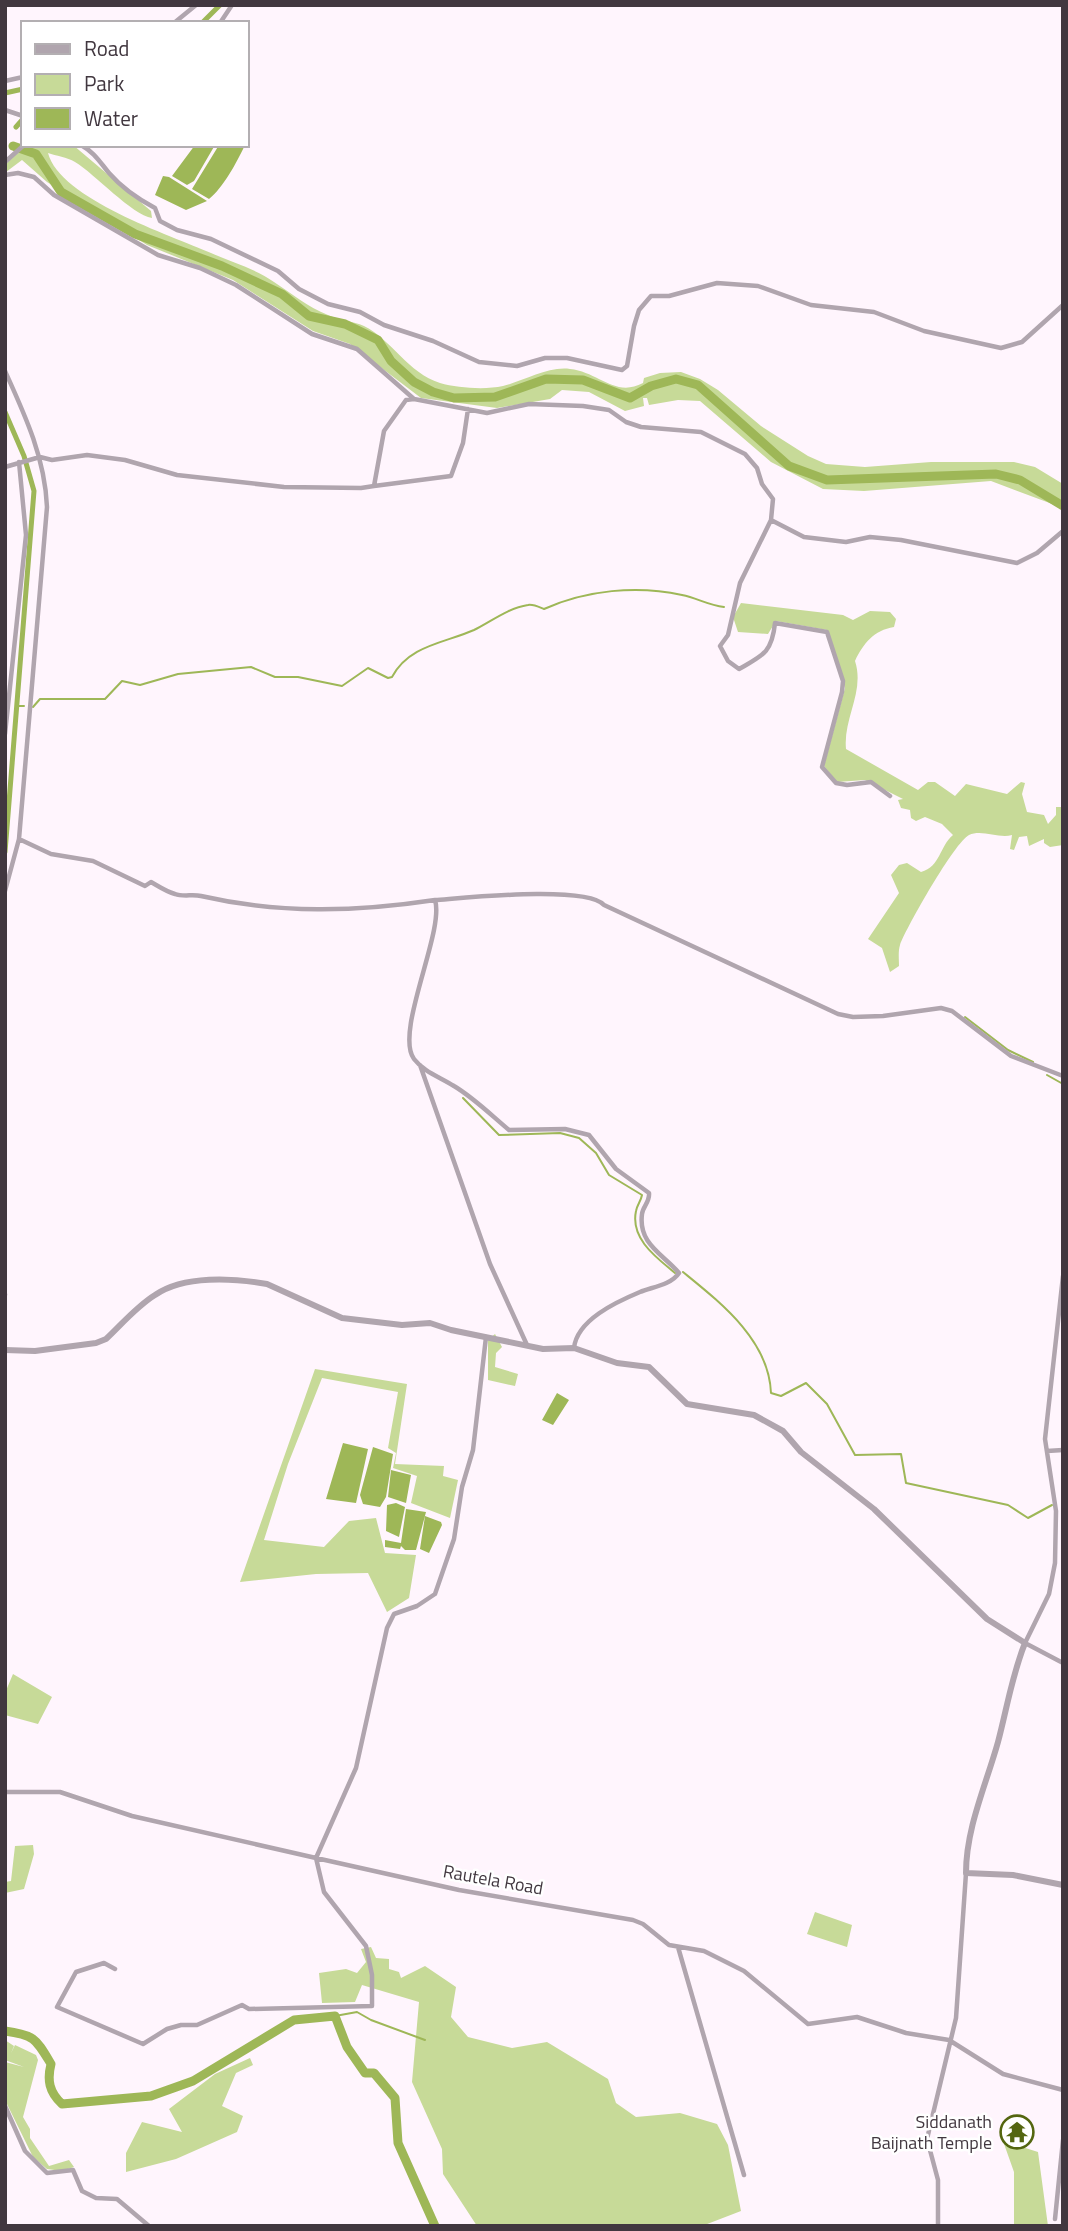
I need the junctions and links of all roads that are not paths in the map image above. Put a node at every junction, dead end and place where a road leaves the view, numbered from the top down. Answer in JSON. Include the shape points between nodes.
{"nodes":[{"id":1,"x":196,"y":5,"type":"edge"},
{"id":2,"x":232,"y":5,"type":"edge"},
{"id":3,"x":176,"y":21,"type":"edge"},
{"id":4,"x":221,"y":21,"type":"edge"},
{"id":5,"x":22,"y":147,"type":"edge"},
{"id":6,"x":83,"y":147,"type":"edge"},
{"id":7,"x":5,"y":162,"type":"edge"},
{"id":8,"x":5,"y":175,"type":"edge"},
{"id":9,"x":1063,"y":305,"type":"edge"},
{"id":10,"x":5,"y":371,"type":"edge"},
{"id":11,"x":414,"y":399,"type":"junction"},
{"id":12,"x":468,"y":409,"type":"junction"},
{"id":13,"x":37,"y":458,"type":"junction"},
{"id":14,"x":22,"y":462,"type":"junction"},
{"id":15,"x":5,"y":467,"type":"edge"},
{"id":16,"x":374,"y":486,"type":"junction"},
{"id":17,"x":771,"y":520,"type":"junction"},
{"id":18,"x":1063,"y":531,"type":"edge"},
{"id":19,"x":5,"y":734,"type":"edge"},
{"id":20,"x":890,"y":796,"type":"dead end"},
{"id":21,"x":19,"y":839,"type":"junction"},
{"id":22,"x":5,"y":891,"type":"edge"},
{"id":23,"x":435,"y":900,"type":"junction"},
{"id":24,"x":420,"y":1064,"type":"junction"},
{"id":25,"x":1063,"y":1076,"type":"edge"},
{"id":26,"x":1063,"y":1276,"type":"edge"},
{"id":27,"x":1062,"y":1287,"type":"edge"},
{"id":28,"x":486,"y":1336,"type":"junction"},
{"id":29,"x":527,"y":1345,"type":"junction"},
{"id":30,"x":574,"y":1348,"type":"junction"},
{"id":31,"x":5,"y":1350,"type":"edge"},
{"id":32,"x":1063,"y":1450,"type":"edge"},
{"id":33,"x":1047,"y":1451,"type":"junction"},
{"id":34,"x":1025,"y":1643,"type":"junction"},
{"id":35,"x":1063,"y":1663,"type":"edge"},
{"id":36,"x":5,"y":1792,"type":"edge"},
{"id":37,"x":316,"y":1858,"type":"junction"},
{"id":38,"x":966,"y":1873,"type":"junction"},
{"id":39,"x":1063,"y":1885,"type":"edge"},
{"id":40,"x":678,"y":1947,"type":"junction"},
{"id":41,"x":115,"y":1969,"type":"dead end"},
{"id":42,"x":949,"y":2040,"type":"junction"},
{"id":43,"x":1063,"y":2090,"type":"edge"},
{"id":44,"x":5,"y":2106,"type":"edge"},
{"id":45,"x":1063,"y":2140,"type":"edge"},
{"id":46,"x":744,"y":2175,"type":"dead end"},
{"id":47,"x":1055,"y":2219,"type":"dead end"},
{"id":48,"x":149,"y":2226,"type":"edge"},
{"id":49,"x":938,"y":2226,"type":"edge"}],
"edges":[{"from":1,"to":3,"type":"street"},
{"from":2,"to":4,"type":"street"},
{"from":5,"to":7,"type":"street"},
{"from":6,"to":9,"type":"street","via":[[99,156],[108,172],[136,199],[155,208],[160,221],[278,271],[328,304],[360,312],[479,362],[517,366],[567,358],[622,369],[627,366],[639,310],[651,296],[718,284],[758,286],[811,305],[874,312],[924,331],[1001,348],[1022,342]]},
{"from":8,"to":11,"type":"street","via":[[34,177],[54,195],[158,255],[236,285],[312,334],[357,349]]},
{"from":10,"to":13,"type":"street","via":[[31,428]]},
{"from":11,"to":12,"type":"street"},
{"from":11,"to":16,"type":"street","via":[[406,400],[384,431]]},
{"from":12,"to":16,"type":"street","via":[[463,443],[451,476]]},
{"from":12,"to":17,"type":"street","via":[[498,413],[529,404],[583,406],[609,410],[641,427],[701,432],[745,454],[757,468],[773,499]]},
{"from":13,"to":14,"type":"street"},
{"from":13,"to":16,"type":"street","via":[[106,457],[165,473],[284,487]]},
{"from":13,"to":21,"type":"street","via":[[46,482],[47,507]]},
{"from":14,"to":15,"type":"street"},
{"from":14,"to":19,"type":"street","via":[[26,535]]},
{"from":17,"to":18,"type":"street","via":[[804,537],[846,542],[870,537],[1017,563]]},
{"from":17,"to":20,"type":"street","via":[[740,583],[728,635],[720,646],[739,669],[758,661],[774,640],[775,623],[827,632],[843,681],[822,768],[836,783],[871,782]]},
{"from":21,"to":22,"type":"street"},
{"from":21,"to":23,"type":"street","via":[[51,854],[93,860],[145,886],[151,882],[175,895],[200,896],[224,904],[281,911],[337,910]]},
{"from":23,"to":24,"type":"street","via":[[436,923],[421,972],[411,1037],[410,1052]]},
{"from":23,"to":25,"type":"street","via":[[513,894],[598,899],[717,960],[838,1014],[952,1011],[1002,1051]]},
{"from":24,"to":29,"type":"street","via":[[491,1264]]},
{"from":24,"to":30,"type":"street","via":[[509,1130],[565,1129],[589,1135],[616,1169],[649,1193],[642,1229],[648,1243],[678,1276],[614,1306],[581,1328]]},
{"from":26,"to":27,"type":"street"},
{"from":27,"to":33,"type":"street","via":[[1045,1427]]},
{"from":28,"to":29,"type":"street"},
{"from":28,"to":31,"type":"street","via":[[430,1323],[402,1325],[342,1318],[267,1284],[201,1279],[156,1294],[96,1343]]},
{"from":28,"to":37,"type":"street","via":[[473,1450],[456,1531],[435,1594],[394,1614],[387,1628],[356,1768]]},
{"from":29,"to":30,"type":"street"},
{"from":30,"to":34,"type":"street","via":[[617,1363],[649,1367],[687,1404],[754,1415],[783,1431],[801,1452],[874,1509],[988,1619]]},
{"from":32,"to":33,"type":"street"},
{"from":33,"to":34,"type":"street","via":[[1056,1511],[1055,1563],[1049,1594]]},
{"from":34,"to":35,"type":"street"},
{"from":34,"to":38,"type":"street","via":[[970,1832]]},
{"from":36,"to":37,"type":"street","name":"Rautela Road","via":[[60,1791],[132,1816]]},
{"from":37,"to":40,"type":"street","name":"Rautela Road","via":[[459,1890],[633,1920]]},
{"from":37,"to":41,"type":"street","via":[[324,1892],[366,1945],[372,2006],[249,2009],[242,2005],[197,2025],[167,2029],[143,2044],[135,2043],[57,2007],[76,1972],[104,1962]]},
{"from":38,"to":39,"type":"street","via":[[1013,1875]]},
{"from":38,"to":42,"type":"street","via":[[959,1989]]},
{"from":40,"to":42,"type":"street","name":"Rautela Road","via":[[704,1951],[744,1970],[808,2024],[857,2017],[906,2033]]},
{"from":40,"to":46,"type":"street"},
{"from":42,"to":43,"type":"street","via":[[1003,2074]]},
{"from":42,"to":49,"type":"street","via":[[927,2139],[938,2180]]},
{"from":44,"to":48,"type":"street","via":[[25,2151],[47,2173],[73,2170],[82,2191],[96,2199],[117,2199]]},
{"from":45,"to":47,"type":"street"}]}
